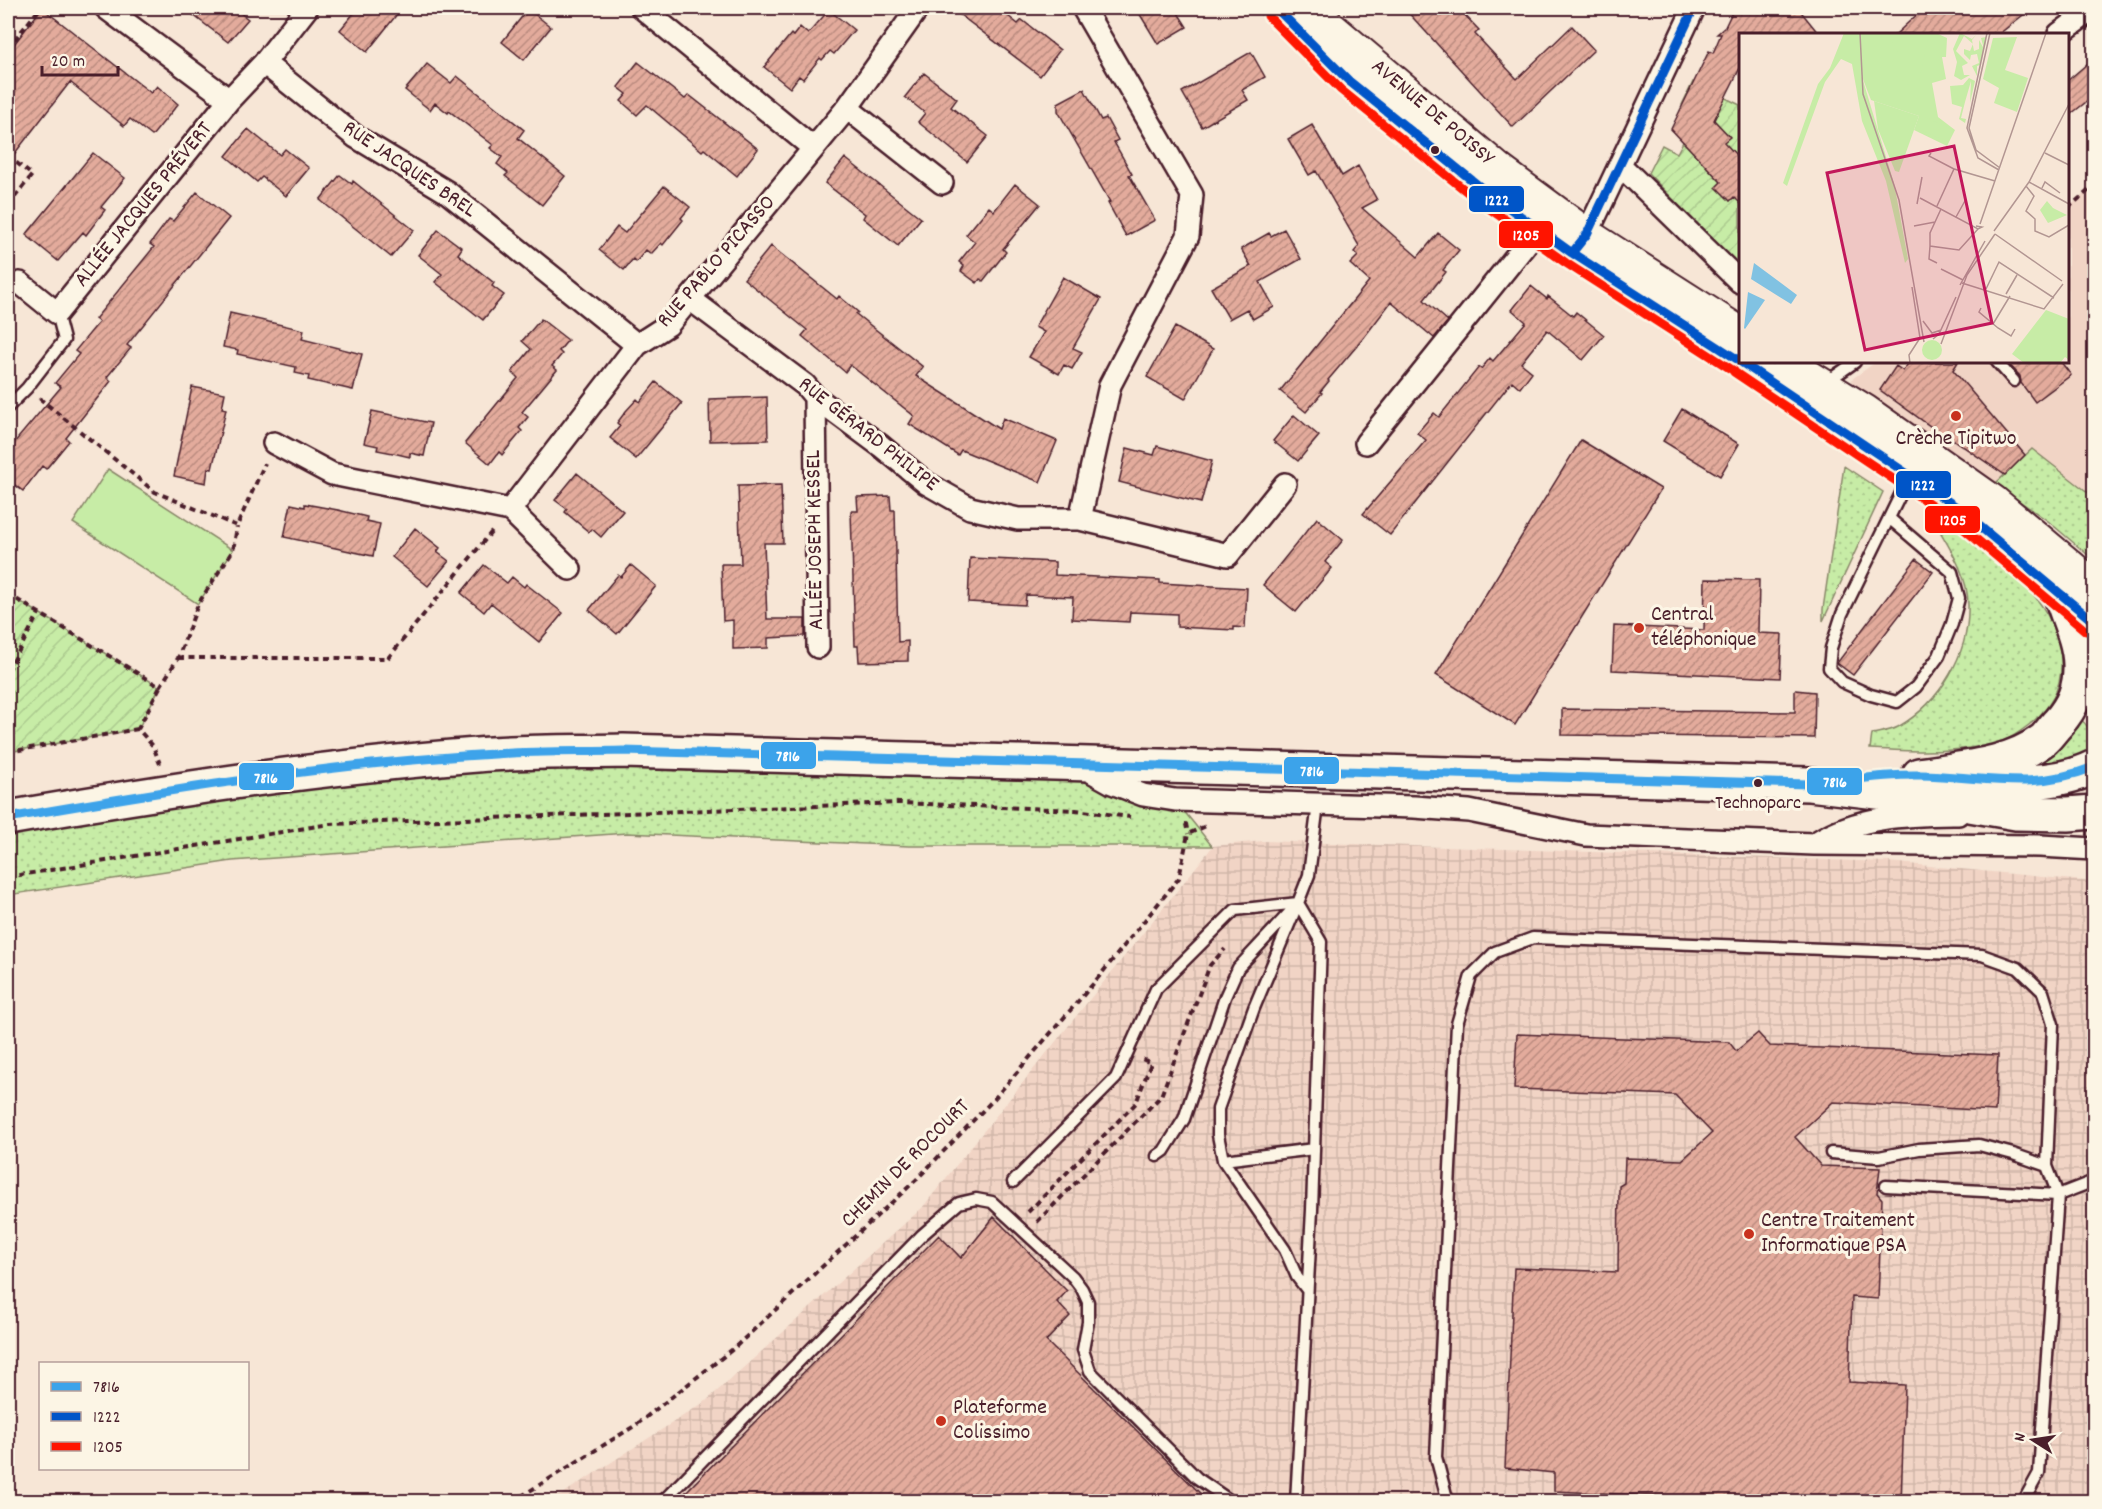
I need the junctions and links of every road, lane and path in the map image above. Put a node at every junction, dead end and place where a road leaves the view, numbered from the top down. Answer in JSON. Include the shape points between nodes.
{"nodes":[{"id":1,"x":40,"y":8,"type":"edge"},
{"id":2,"x":106,"y":8,"type":"edge"},
{"id":3,"x":307,"y":8,"type":"edge"},
{"id":4,"x":642,"y":8,"type":"edge"},
{"id":5,"x":918,"y":8,"type":"edge"},
{"id":6,"x":1083,"y":8,"type":"edge"},
{"id":7,"x":1276,"y":8,"type":"edge"},
{"id":8,"x":1312,"y":8,"type":"edge"},
{"id":9,"x":1694,"y":8,"type":"edge"},
{"id":10,"x":2094,"y":8,"type":"edge"},
{"id":11,"x":2060,"y":33,"type":"edge"},
{"id":12,"x":8,"y":48,"type":"edge"},
{"id":13,"x":264,"y":63,"type":"junction"},
{"id":14,"x":229,"y":100,"type":"junction"},
{"id":15,"x":847,"y":108,"type":"junction"},
{"id":16,"x":813,"y":148,"type":"junction"},
{"id":17,"x":8,"y":156,"type":"edge"},
{"id":18,"x":1620,"y":165,"type":"junction"},
{"id":19,"x":942,"y":183,"type":"dead end"},
{"id":20,"x":2094,"y":186,"type":"edge"},
{"id":21,"x":8,"y":206,"type":"edge"},
{"id":22,"x":2069,"y":206,"type":"edge"},
{"id":23,"x":1538,"y":229,"type":"junction"},
{"id":24,"x":1580,"y":244,"type":"junction"},
{"id":25,"x":1739,"y":281,"type":"edge"},
{"id":26,"x":20,"y":283,"type":"dead end"},
{"id":27,"x":690,"y":299,"type":"junction"},
{"id":28,"x":57,"y":313,"type":"junction"},
{"id":29,"x":1739,"y":331,"type":"edge"},
{"id":30,"x":637,"y":345,"type":"junction"},
{"id":31,"x":1739,"y":360,"type":"edge"},
{"id":32,"x":1747,"y":363,"type":"edge"},
{"id":33,"x":1788,"y":363,"type":"edge"},
{"id":34,"x":1855,"y":363,"type":"edge"},
{"id":35,"x":1999,"y":363,"type":"edge"},
{"id":36,"x":2014,"y":381,"type":"dead end"},
{"id":37,"x":27,"y":388,"type":"junction"},
{"id":38,"x":1824,"y":390,"type":"junction"},
{"id":39,"x":815,"y":397,"type":"junction"},
{"id":40,"x":8,"y":407,"type":"edge"},
{"id":41,"x":274,"y":443,"type":"joint"},
{"id":42,"x":1366,"y":443,"type":"dead end"},
{"id":43,"x":1910,"y":474,"type":"junction"},
{"id":44,"x":1285,"y":484,"type":"dead end"},
{"id":45,"x":510,"y":510,"type":"junction"},
{"id":46,"x":1889,"y":518,"type":"junction"},
{"id":47,"x":1080,"y":519,"type":"junction"},
{"id":48,"x":237,"y":526,"type":"junction"},
{"id":49,"x":570,"y":569,"type":"dead end"},
{"id":50,"x":2094,"y":585,"type":"edge"},
{"id":51,"x":2060,"y":593,"type":"junction"},
{"id":52,"x":8,"y":594,"type":"edge"},
{"id":53,"x":39,"y":613,"type":"junction"},
{"id":54,"x":2094,"y":622,"type":"edge"},
{"id":55,"x":818,"y":647,"type":"dead end"},
{"id":56,"x":178,"y":658,"type":"junction"},
{"id":57,"x":8,"y":671,"type":"edge"},
{"id":58,"x":160,"y":687,"type":"junction"},
{"id":59,"x":138,"y":729,"type":"junction"},
{"id":60,"x":8,"y":752,"type":"edge"},
{"id":61,"x":1076,"y":763,"type":"junction"},
{"id":62,"x":2094,"y":767,"type":"edge"},
{"id":63,"x":1919,"y":775,"type":"junction"},
{"id":64,"x":1809,"y":784,"type":"junction"},
{"id":65,"x":170,"y":790,"type":"junction"},
{"id":66,"x":1318,"y":804,"type":"junction"},
{"id":67,"x":1997,"y":810,"type":"junction"},
{"id":68,"x":2094,"y":812,"type":"edge"},
{"id":69,"x":1131,"y":817,"type":"dead end"},
{"id":70,"x":8,"y":818,"type":"edge"},
{"id":71,"x":1175,"y":823,"type":"dead end"},
{"id":72,"x":1209,"y":825,"type":"dead end"},
{"id":73,"x":1188,"y":834,"type":"junction"},
{"id":74,"x":1814,"y":843,"type":"junction"},
{"id":75,"x":2094,"y":849,"type":"edge"},
{"id":76,"x":8,"y":877,"type":"edge"},
{"id":77,"x":1298,"y":903,"type":"junction"},
{"id":78,"x":1226,"y":948,"type":"dead end"},
{"id":79,"x":1128,"y":1053,"type":"junction"},
{"id":80,"x":1314,"y":1149,"type":"junction"},
{"id":81,"x":1831,"y":1153,"type":"dead end"},
{"id":82,"x":1157,"y":1156,"type":"dead end"},
{"id":83,"x":1223,"y":1160,"type":"junction"},
{"id":84,"x":2047,"y":1166,"type":"junction"},
{"id":85,"x":2094,"y":1181,"type":"edge"},
{"id":86,"x":1013,"y":1182,"type":"dead end"},
{"id":87,"x":1886,"y":1186,"type":"dead end"},
{"id":88,"x":2058,"y":1195,"type":"junction"},
{"id":89,"x":1010,"y":1216,"type":"junction"},
{"id":90,"x":1027,"y":1232,"type":"junction"},
{"id":91,"x":1307,"y":1290,"type":"junction"},
{"id":92,"x":512,"y":1502,"type":"edge"},
{"id":93,"x":662,"y":1502,"type":"edge"},
{"id":94,"x":1232,"y":1502,"type":"edge"},
{"id":95,"x":1296,"y":1502,"type":"edge"},
{"id":96,"x":1448,"y":1502,"type":"edge"},
{"id":97,"x":2023,"y":1502,"type":"edge"}],
"edges":[{"from":1,"to":12,"type":"path"},
{"from":2,"to":14,"type":"street"},
{"from":3,"to":13,"type":"street"},
{"from":4,"to":16,"type":"street"},
{"from":5,"to":15,"type":"street","name":"RUE PABLO PICASSO"},
{"from":6,"to":47,"type":"street","via":[[1192,195],[1188,236],[1110,385]]},
{"from":7,"to":23,"type":"street","name":"AVENUE DE POISSY","via":[[1349,81]]},
{"from":8,"to":24,"type":"street","name":"AVENUE DE POISSY"},
{"from":9,"to":18,"type":"street"},
{"from":10,"to":11,"type":"street"},
{"from":13,"to":14,"type":"street","name":"ALLÉE JACQUES PRÉVERT"},
{"from":13,"to":30,"type":"street","name":"RUE JACQUES BREL","via":[[356,137],[447,192]]},
{"from":14,"to":28,"type":"street","name":"ALLÉE JACQUES PRÉVERT"},
{"from":15,"to":16,"type":"street","name":"RUE PABLO PICASSO"},
{"from":15,"to":19,"type":"street"},
{"from":16,"to":27,"type":"street","name":"RUE PABLO PICASSO"},
{"from":17,"to":21,"type":"path","via":[[32,175]]},
{"from":18,"to":24,"type":"street"},
{"from":18,"to":25,"type":"street"},
{"from":20,"to":22,"type":"path"},
{"from":23,"to":24,"type":"street","name":"AVENUE DE POISSY"},
{"from":23,"to":42,"type":"street"},
{"from":24,"to":29,"type":"street","name":"AVENUE DE POISSY"},
{"from":24,"to":31,"type":"street","name":"AVENUE DE POISSY"},
{"from":26,"to":28,"type":"street"},
{"from":27,"to":30,"type":"street","name":"RUE PABLO PICASSO","via":[[668,325]]},
{"from":27,"to":39,"type":"street","name":"RUE GÉRARD PHILIPE","via":[[805,385]]},
{"from":28,"to":37,"type":"lane","via":[[64,340]]},
{"from":30,"to":45,"type":"street","name":"RUE PABLO PICASSO"},
{"from":32,"to":38,"type":"street","name":"AVENUE DE POISSY"},
{"from":33,"to":38,"type":"street"},
{"from":34,"to":38,"type":"lane"},
{"from":35,"to":36,"type":"lane"},
{"from":37,"to":40,"type":"lane"},
{"from":37,"to":48,"type":"path","via":[[155,492]]},
{"from":38,"to":43,"type":"street"},
{"from":38,"to":50,"type":"street","via":[[1865,410],[1994,501]]},
{"from":39,"to":47,"type":"street","name":"RUE GÉRARD PHILIPE","via":[[926,483],[970,508],[1018,519]]},
{"from":39,"to":55,"type":"street","name":"ALLÉE JOSEPH KESSEL"},
{"from":41,"to":45,"type":"street","via":[[332,474]]},
{"from":41,"to":48,"type":"path"},
{"from":43,"to":46,"type":"lane"},
{"from":43,"to":51,"type":"street","via":[[1958,508]]},
{"from":44,"to":47,"type":"street","name":"RUE GÉRARD PHILIPE","via":[[1228,555]]},
{"from":45,"to":49,"type":"street"},
{"from":45,"to":56,"type":"path","via":[[388,658]]},
{"from":46,"to":46,"type":"lane","via":[[1842,614],[1829,668],[1842,682],[1897,702],[1916,687],[1939,656],[1959,598],[1952,572]]},
{"from":48,"to":56,"type":"path","via":[[233,550],[198,604]]},
{"from":51,"to":54,"type":"street"},
{"from":51,"to":63,"type":"main road","via":[[2076,637],[2080,664],[2078,689],[2070,709],[2043,740],[2014,756]]},
{"from":52,"to":53,"type":"path"},
{"from":53,"to":57,"type":"path"},
{"from":53,"to":58,"type":"path"},
{"from":56,"to":58,"type":"path"},
{"from":58,"to":59,"type":"path"},
{"from":59,"to":60,"type":"path"},
{"from":59,"to":65,"type":"path","via":[[153,746]]},
{"from":61,"to":64,"type":"main road"},
{"from":61,"to":65,"type":"main road","via":[[623,751],[479,754]]},
{"from":61,"to":66,"type":"street","via":[[1143,795],[1175,800]]},
{"from":62,"to":63,"type":"main road","via":[[2057,779],[2004,783]]},
{"from":63,"to":64,"type":"main road"},
{"from":64,"to":67,"type":"main road"},
{"from":65,"to":70,"type":"main road"},
{"from":66,"to":74,"type":"street","via":[[1470,811],[1586,835]]},
{"from":66,"to":77,"type":"lane","via":[[1309,875]]},
{"from":67,"to":68,"type":"main road","via":[[2038,814]]},
{"from":67,"to":74,"type":"street","via":[[1875,819]]},
{"from":69,"to":76,"type":"path","via":[[1076,810],[899,803],[330,824]]},
{"from":71,"to":73,"type":"path","via":[[1186,824]]},
{"from":72,"to":73,"type":"path"},
{"from":73,"to":92,"type":"path","name":"CHEMIN DE ROCOURT","via":[[1179,878],[993,1100],[916,1180],[733,1349],[636,1425]]},
{"from":74,"to":75,"type":"street"},
{"from":77,"to":79,"type":"lane","via":[[1235,910],[1156,989]]},
{"from":77,"to":80,"type":"lane","via":[[1321,942]]},
{"from":77,"to":82,"type":"lane","via":[[1238,968],[1184,1119]]},
{"from":77,"to":83,"type":"lane","via":[[1254,1008],[1218,1109]]},
{"from":78,"to":90,"type":"path","via":[[1210,965],[1161,1095]]},
{"from":79,"to":86,"type":"lane","via":[[1116,1078]]},
{"from":79,"to":89,"type":"path","via":[[1151,1063],[1136,1103],[1027,1213],[1018,1206]]},
{"from":80,"to":83,"type":"lane"},
{"from":80,"to":91,"type":"lane"},
{"from":81,"to":84,"type":"lane","via":[[1879,1157],[1919,1149],[1979,1145]]},
{"from":83,"to":91,"type":"lane","via":[[1285,1250]]},
{"from":84,"to":88,"type":"lane"},
{"from":84,"to":96,"type":"lane","via":[[2053,1024],[2043,992],[2018,968],[1982,955],[1533,938],[1496,952],[1471,976],[1457,1024],[1436,1458]]},
{"from":85,"to":88,"type":"lane"},
{"from":87,"to":88,"type":"lane"},
{"from":88,"to":97,"type":"lane","via":[[2039,1473]]},
{"from":89,"to":90,"type":"lane"},
{"from":89,"to":93,"type":"lane","via":[[992,1202],[976,1199],[959,1203],[922,1235]]},
{"from":90,"to":94,"type":"lane","via":[[1073,1277],[1088,1302],[1083,1350],[1090,1371],[1197,1478]]},
{"from":91,"to":95,"type":"lane"}]}
